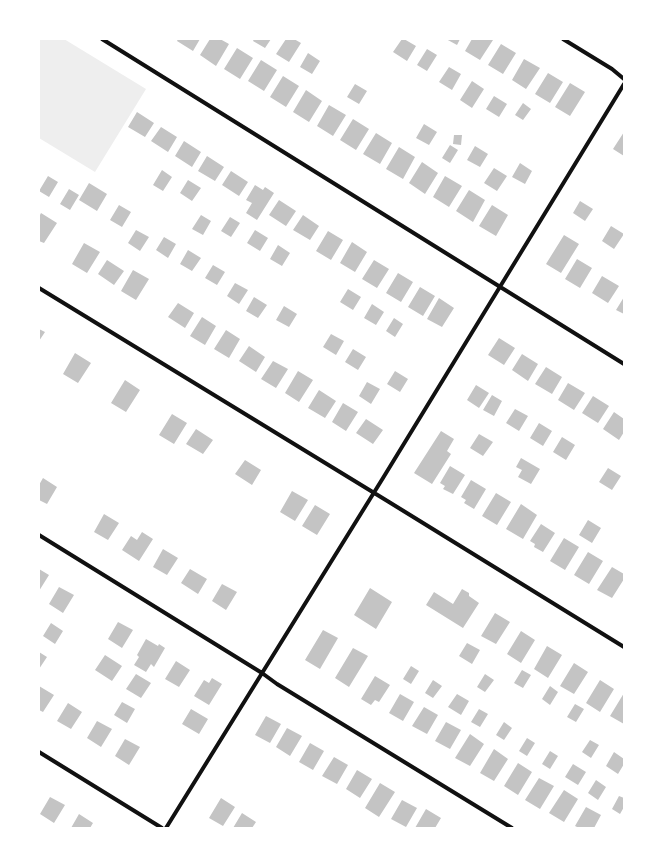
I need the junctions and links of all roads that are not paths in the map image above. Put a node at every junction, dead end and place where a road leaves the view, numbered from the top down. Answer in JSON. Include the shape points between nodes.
{"nodes":[{"id":1,"x":102,"y":39,"type":"edge"},
{"id":2,"x":563,"y":39,"type":"edge"},
{"id":3,"x":624,"y":79,"type":"edge"},
{"id":4,"x":624,"y":84,"type":"edge"},
{"id":5,"x":499,"y":287,"type":"junction"},
{"id":6,"x":39,"y":288,"type":"edge"},
{"id":7,"x":624,"y":364,"type":"edge"},
{"id":8,"x":374,"y":492,"type":"junction"},
{"id":9,"x":39,"y":535,"type":"edge"},
{"id":10,"x":624,"y":647,"type":"edge"},
{"id":11,"x":262,"y":673,"type":"junction"},
{"id":12,"x":39,"y":752,"type":"edge"},
{"id":13,"x":162,"y":828,"type":"edge"},
{"id":14,"x":166,"y":828,"type":"edge"},
{"id":15,"x":512,"y":828,"type":"edge"}],
"edges":[{"from":1,"to":5,"type":"street"},
{"from":2,"to":3,"type":"street"},
{"from":4,"to":5,"type":"street"},
{"from":5,"to":7,"type":"street"},
{"from":5,"to":8,"type":"street"},
{"from":6,"to":8,"type":"street"},
{"from":8,"to":10,"type":"street"},
{"from":8,"to":11,"type":"street"},
{"from":9,"to":11,"type":"street"},
{"from":11,"to":14,"type":"street"},
{"from":11,"to":15,"type":"street"},
{"from":12,"to":13,"type":"street"}]}
